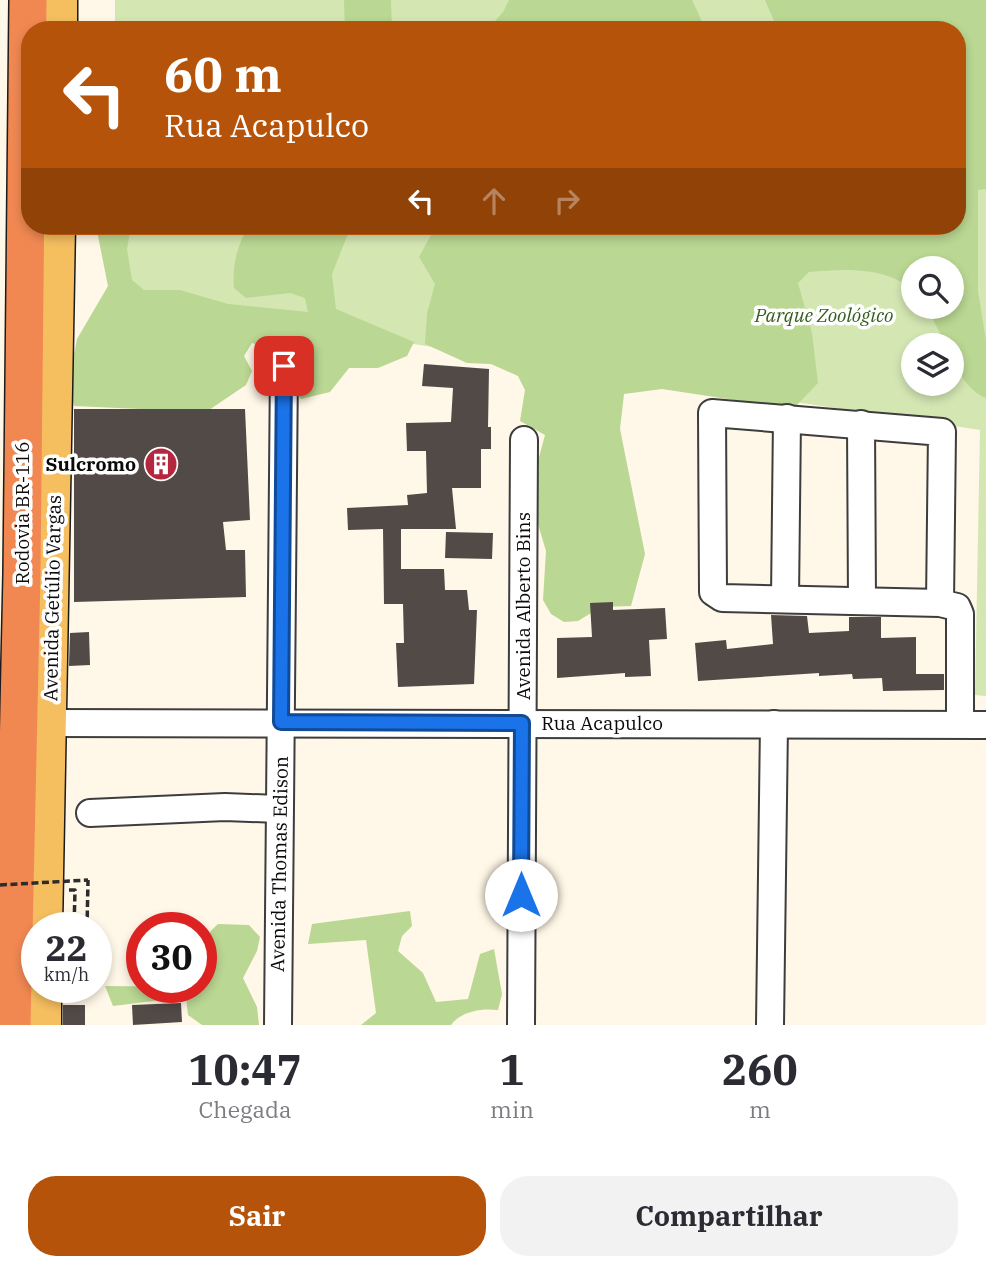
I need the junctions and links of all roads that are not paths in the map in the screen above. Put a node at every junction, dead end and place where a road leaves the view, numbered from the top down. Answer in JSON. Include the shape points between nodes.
{"nodes":[{"id":1,"x":28,"y":0,"type":"edge"},
{"id":2,"x":61,"y":0,"type":"edge"},
{"id":3,"x":28,"y":21,"type":"edge"},
{"id":4,"x":61,"y":21,"type":"edge"},
{"id":5,"x":26,"y":235,"type":"edge"},
{"id":6,"x":59,"y":235,"type":"edge"},
{"id":7,"x":284,"y":366,"type":"dead end"},
{"id":8,"x":787,"y":418,"type":"junction"},
{"id":9,"x":861,"y":424,"type":"junction"},
{"id":10,"x":524,"y":440,"type":"dead end"},
{"id":11,"x":786,"y":599,"type":"junction"},
{"id":12,"x":862,"y":601,"type":"junction"},
{"id":13,"x":940,"y":603,"type":"junction"},
{"id":14,"x":281,"y":722,"type":"junction"},
{"id":15,"x":50,"y":723,"type":"junction"},
{"id":16,"x":522,"y":723,"type":"junction"},
{"id":17,"x":774,"y":723,"type":"junction"},
{"id":18,"x":973,"y":725,"type":"edge"},
{"id":19,"x":279,"y":809,"type":"junction"},
{"id":20,"x":90,"y":813,"type":"dead end"},
{"id":21,"x":46,"y":912,"type":"edge"},
{"id":22,"x":45,"y":1003,"type":"edge"},
{"id":23,"x":12,"y":1025,"type":"edge"},
{"id":24,"x":44,"y":1025,"type":"edge"},
{"id":25,"x":278,"y":1025,"type":"edge"},
{"id":26,"x":521,"y":1025,"type":"edge"},
{"id":27,"x":770,"y":1025,"type":"edge"}],
"edges":[{"from":1,"to":3,"type":"highway","name":"Rodovia BR-116"},
{"from":2,"to":4,"type":"main road"},
{"from":5,"to":23,"type":"highway","name":"Rodovia BR-116"},
{"from":6,"to":15,"type":"main road","name":"Avenida Getúlio Vargas"},
{"from":7,"to":14,"type":"street","name":"Avenida Thomas Edison"},
{"from":8,"to":9,"type":"street"},
{"from":8,"to":11,"type":"street"},
{"from":8,"to":11,"type":"street","via":[[712,412],[713,592],[722,598]]},
{"from":9,"to":12,"type":"street"},
{"from":9,"to":13,"type":"street","via":[[942,432]]},
{"from":10,"to":16,"type":"street","name":"Avenida Alberto Bins"},
{"from":11,"to":12,"type":"street"},
{"from":12,"to":13,"type":"street"},
{"from":13,"to":18,"type":"street","via":[[957,607],[960,614]]},
{"from":14,"to":15,"type":"street","name":"Rua Acapulco"},
{"from":14,"to":16,"type":"street","name":"Rua Acapulco"},
{"from":14,"to":19,"type":"street","name":"Avenida Thomas Edison"},
{"from":15,"to":21,"type":"main road","name":"Avenida Getúlio Vargas"},
{"from":16,"to":17,"type":"street","name":"Rua Acapulco"},
{"from":16,"to":26,"type":"street","name":"Avenida Alberto Bins"},
{"from":17,"to":18,"type":"street","name":"Rua Acapulco"},
{"from":17,"to":27,"type":"street"},
{"from":19,"to":20,"type":"street"},
{"from":19,"to":25,"type":"street","name":"Avenida Thomas Edison"},
{"from":22,"to":24,"type":"main road"}]}
